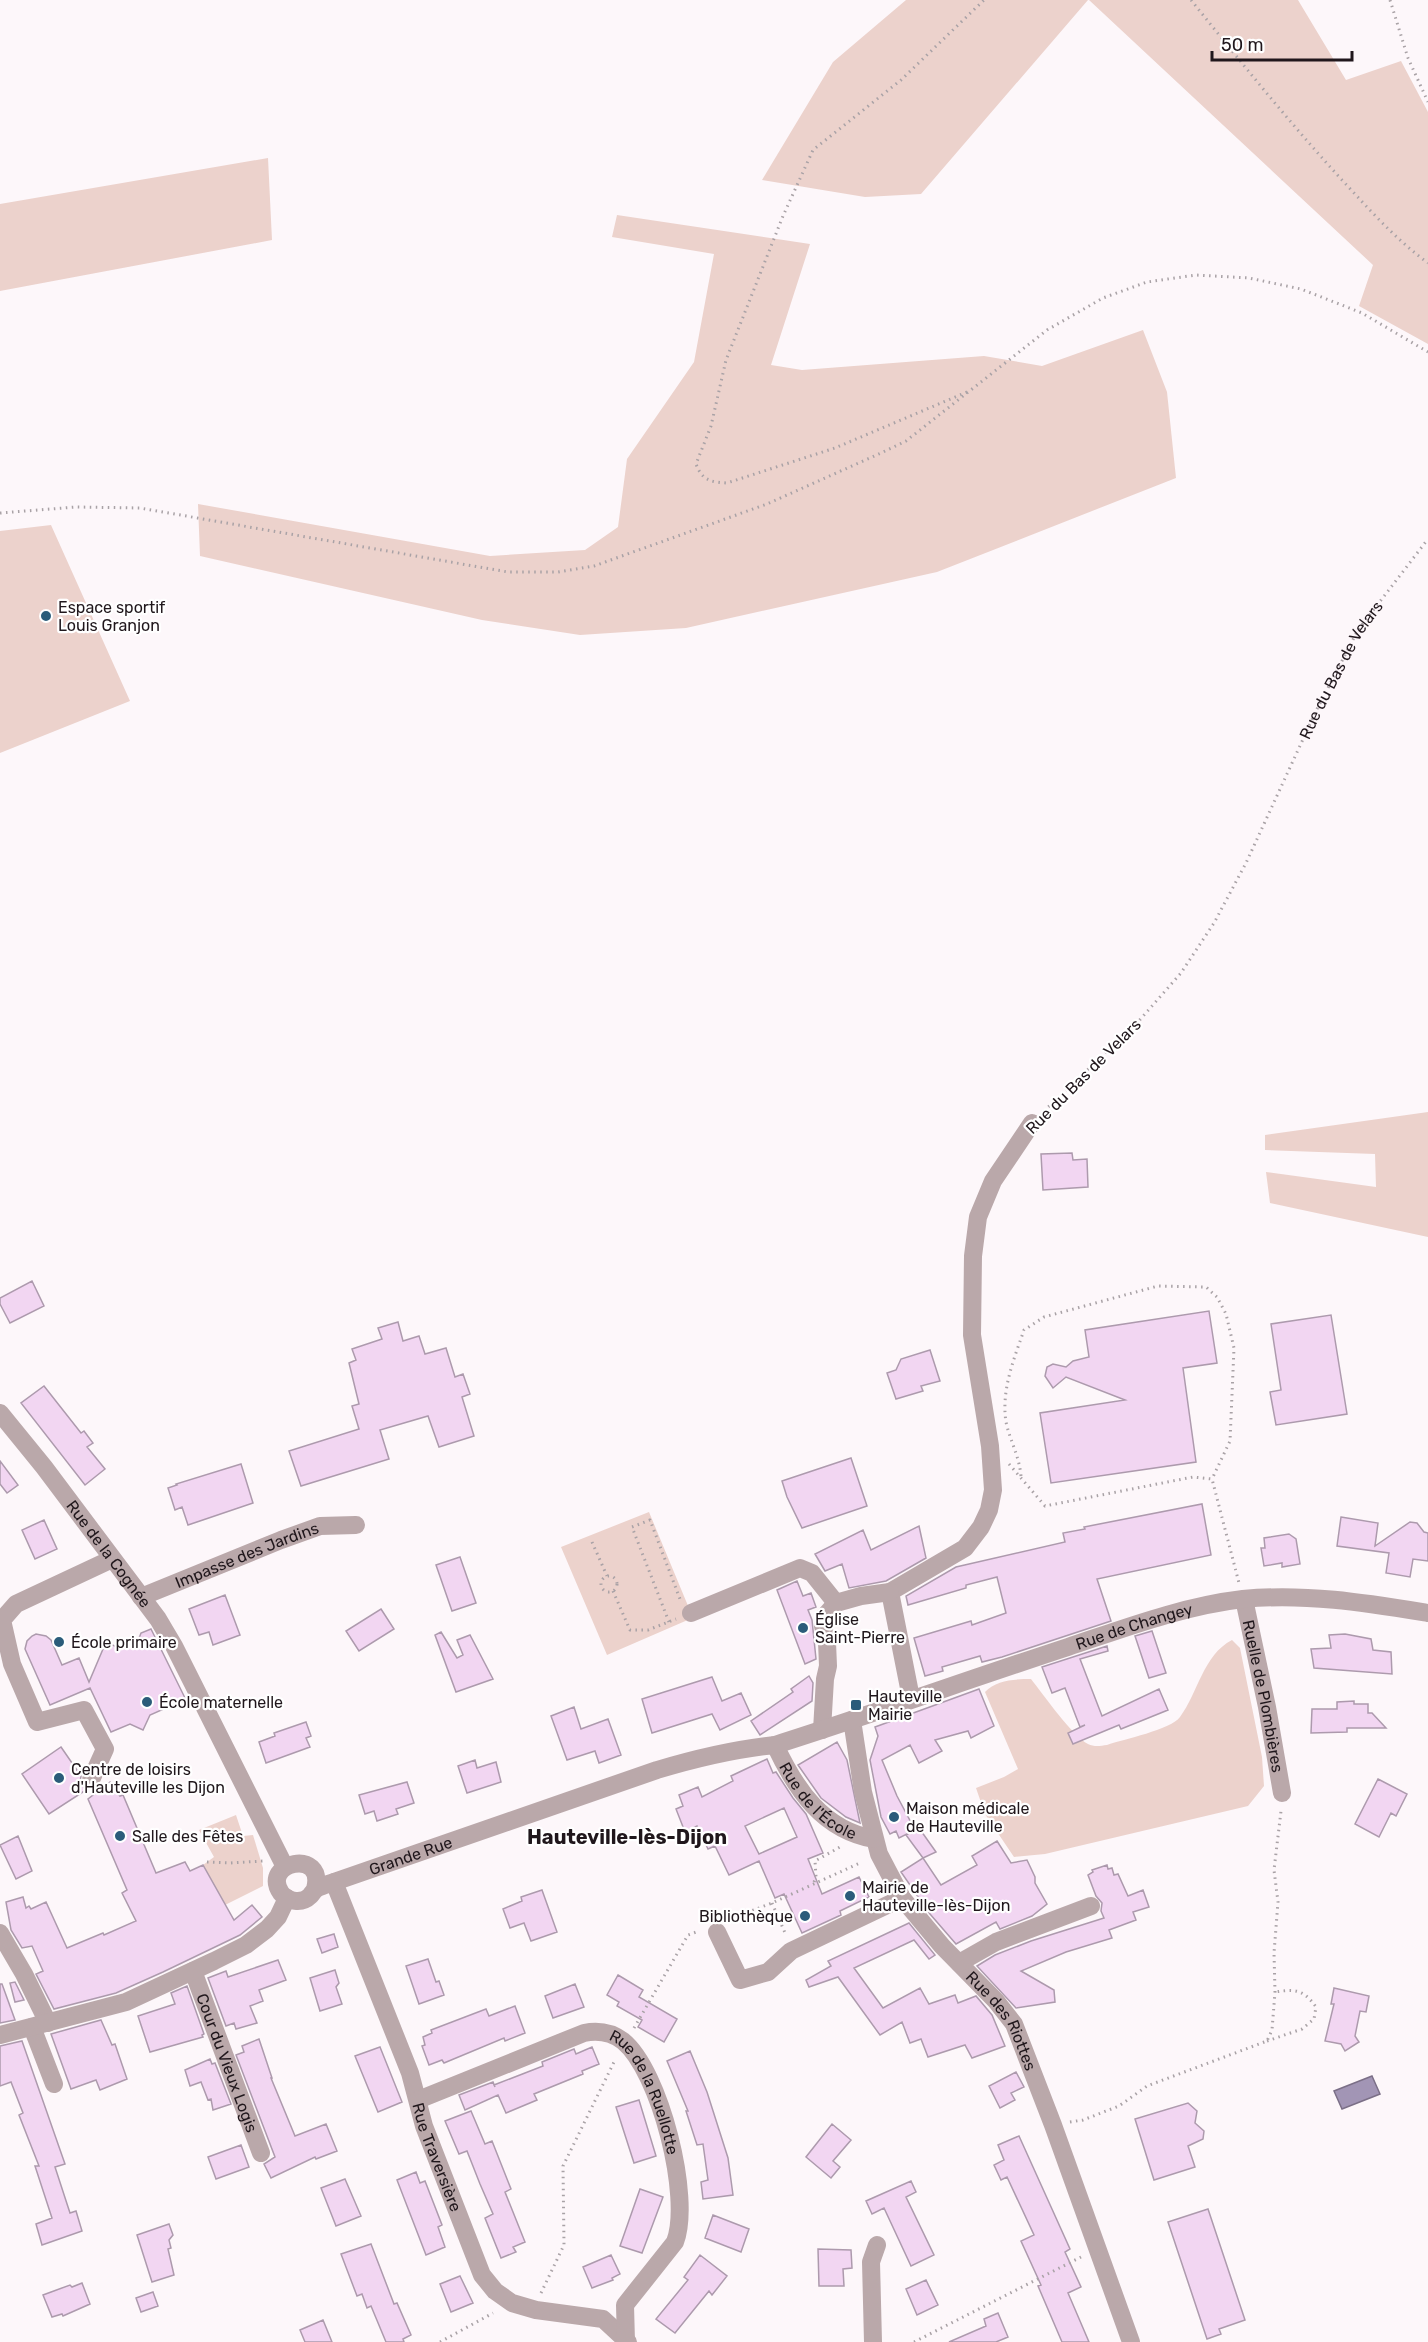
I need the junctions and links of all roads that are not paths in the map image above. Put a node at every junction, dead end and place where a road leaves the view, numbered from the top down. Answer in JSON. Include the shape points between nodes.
{"nodes":[{"id":1,"x":1032,"y":1123,"type":"road end"},
{"id":2,"x":0,"y":1413,"type":"edge"},
{"id":3,"x":356,"y":1525,"type":"dead end"},
{"id":4,"x":112,"y":1559,"type":"junction"},
{"id":5,"x":890,"y":1592,"type":"junction"},
{"id":6,"x":141,"y":1597,"type":"junction"},
{"id":7,"x":1244,"y":1599,"type":"junction"},
{"id":8,"x":836,"y":1603,"type":"junction"},
{"id":9,"x":685,"y":1608,"type":"road end"},
{"id":10,"x":1428,"y":1613,"type":"edge"},
{"id":11,"x":911,"y":1698,"type":"junction"},
{"id":12,"x":852,"y":1720,"type":"junction"},
{"id":13,"x":822,"y":1730,"type":"junction"},
{"id":14,"x":775,"y":1745,"type":"junction"},
{"id":15,"x":91,"y":1780,"type":"dead end"},
{"id":16,"x":1282,"y":1793,"type":"road end"},
{"id":17,"x":866,"y":1838,"type":"junction"},
{"id":18,"x":281,"y":1860,"type":"junction"},
{"id":19,"x":334,"y":1882,"type":"junction"},
{"id":20,"x":315,"y":1890,"type":"junction"},
{"id":21,"x":288,"y":1898,"type":"junction"},
{"id":22,"x":902,"y":1898,"type":"junction"},
{"id":23,"x":1091,"y":1906,"type":"dead end"},
{"id":24,"x":716,"y":1927,"type":"road end"},
{"id":25,"x":0,"y":1932,"type":"edge"},
{"id":26,"x":959,"y":1963,"type":"junction"},
{"id":27,"x":193,"y":1971,"type":"junction"},
{"id":28,"x":40,"y":2025,"type":"junction"},
{"id":29,"x":0,"y":2035,"type":"edge"},
{"id":30,"x":54,"y":2084,"type":"dead end"},
{"id":31,"x":418,"y":2100,"type":"junction"},
{"id":32,"x":261,"y":2153,"type":"dead end"},
{"id":33,"x":877,"y":2245,"type":"dead end"},
{"id":34,"x":627,"y":2341,"type":"edge"},
{"id":35,"x":873,"y":2342,"type":"edge"},
{"id":36,"x":1131,"y":2342,"type":"edge"}],
"edges":[{"from":1,"to":5,"type":"street","name":"Rue du Bas de Velars","via":[[993,1181],[978,1217],[973,1256],[972,1335],[990,1446],[993,1490],[989,1510],[975,1538],[965,1548]]},
{"from":2,"to":4,"type":"street","name":"Rue de la Cognée"},
{"from":3,"to":6,"type":"street","name":"Impasse des Jardins","via":[[320,1526]]},
{"from":4,"to":6,"type":"street","name":"Rue de la Cognée"},
{"from":4,"to":15,"type":"street","via":[[16,1604],[2,1620],[12,1664],[37,1722],[84,1710],[105,1749]]},
{"from":5,"to":8,"type":"street"},
{"from":5,"to":11,"type":"street"},
{"from":6,"to":18,"type":"street","name":"Rue de la Cognée","via":[[174,1646]]},
{"from":7,"to":10,"type":"street","name":"Rue de Changey","via":[[1331,1598]]},
{"from":7,"to":11,"type":"street","name":"Rue de Changey","via":[[1192,1608],[1141,1623]]},
{"from":7,"to":16,"type":"street","name":"Ruelle de Plombières"},
{"from":8,"to":9,"type":"street","via":[[812,1573],[800,1568]]},
{"from":8,"to":13,"type":"street","via":[[824,1617],[823,1626],[828,1666]]},
{"from":11,"to":12,"type":"street","name":"Rue de Changey"},
{"from":12,"to":13,"type":"street","name":"Grande Rue"},
{"from":12,"to":17,"type":"street","name":"Rue des Riottes"},
{"from":13,"to":14,"type":"street","name":"Grande Rue"},
{"from":14,"to":17,"type":"street","name":"Rue de l'École","via":[[794,1782],[813,1807],[832,1823]]},
{"from":14,"to":19,"type":"street","name":"Grande Rue","via":[[713,1754],[657,1770]]},
{"from":17,"to":22,"type":"street","name":"Rue des Riottes"},
{"from":18,"to":20,"type":"street","via":[[309,1867],[316,1878]]},
{"from":18,"to":21,"type":"street","via":[[278,1883]]},
{"from":19,"to":20,"type":"street","name":"Grande Rue"},
{"from":19,"to":31,"type":"street","name":"Rue Traversière"},
{"from":20,"to":21,"type":"street","name":"Grande Rue","via":[[300,1901]]},
{"from":21,"to":27,"type":"street","via":[[278,1917],[260,1935]]},
{"from":22,"to":24,"type":"street","via":[[790,1951],[768,1972],[740,1980]]},
{"from":22,"to":26,"type":"street","name":"Rue des Riottes"},
{"from":23,"to":26,"type":"street","via":[[996,1942]]},
{"from":25,"to":28,"type":"street","via":[[24,1974]]},
{"from":26,"to":36,"type":"street","name":"Rue des Riottes","via":[[1014,2024]]},
{"from":27,"to":28,"type":"street","via":[[126,2002]]},
{"from":27,"to":32,"type":"street","name":"Cour du Vieux Logis"},
{"from":28,"to":29,"type":"street"},
{"from":28,"to":30,"type":"street"},
{"from":31,"to":34,"type":"street","name":"Rue Traversière","via":[[424,2126],[477,2266],[489,2284],[512,2303],[603,2319]]},
{"from":31,"to":34,"type":"street","name":"Rue de la Ruellotte","via":[[584,2033],[599,2031],[626,2043],[646,2074],[662,2113],[675,2161],[681,2210],[675,2242],[626,2305]]},
{"from":33,"to":35,"type":"street","via":[[871,2262]]}]}
